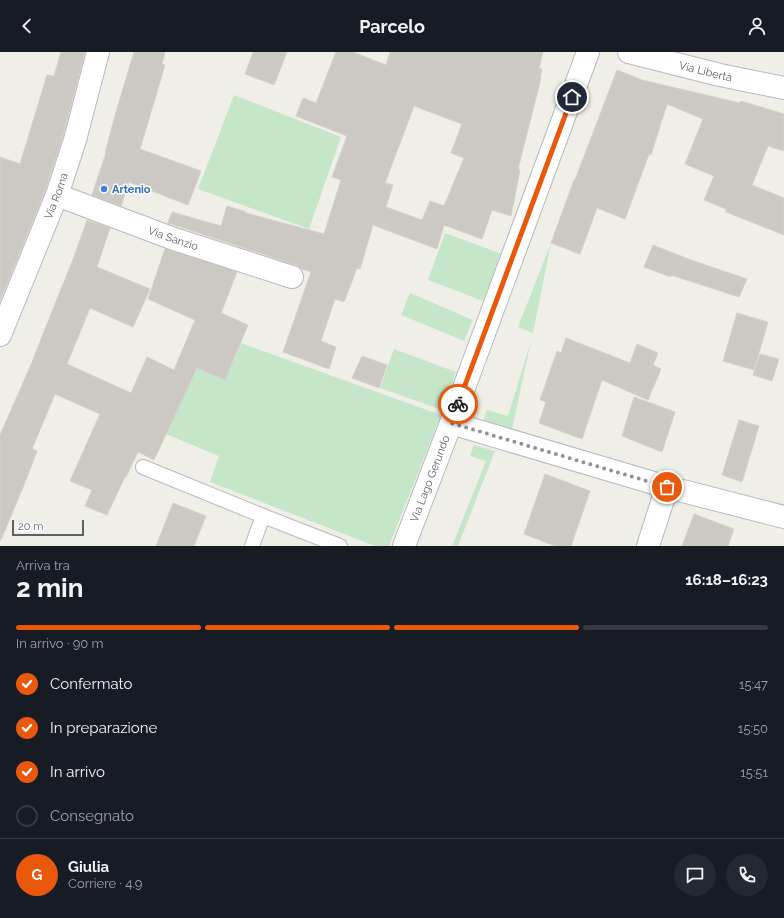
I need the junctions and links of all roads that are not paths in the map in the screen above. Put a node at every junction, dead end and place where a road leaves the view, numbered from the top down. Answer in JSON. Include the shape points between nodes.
{"nodes":[{"id":1,"x":98,"y":52,"type":"edge"},
{"id":2,"x":588,"y":52,"type":"edge"},
{"id":3,"x":629,"y":52,"type":"edge"},
{"id":4,"x":784,"y":88,"type":"edge"},
{"id":5,"x":57,"y":195,"type":"junction"},
{"id":6,"x":292,"y":277,"type":"dead end"},
{"id":7,"x":0,"y":335,"type":"edge"},
{"id":8,"x":451,"y":423,"type":"junction"},
{"id":9,"x":143,"y":467,"type":"dead end"},
{"id":10,"x":667,"y":487,"type":"junction"},
{"id":11,"x":263,"y":516,"type":"junction"},
{"id":12,"x":784,"y":517,"type":"edge"},
{"id":13,"x":252,"y":546,"type":"edge"},
{"id":14,"x":340,"y":546,"type":"edge"},
{"id":15,"x":404,"y":546,"type":"edge"},
{"id":16,"x":648,"y":546,"type":"edge"}],
"edges":[{"from":1,"to":5,"type":"street","name":"Via Roma","via":[[75,140]]},
{"from":2,"to":8,"type":"street","name":"Via Lago Gerundo"},
{"from":3,"to":4,"type":"street","name":"Via Libertà"},
{"from":5,"to":6,"type":"street","name":"Via Sanzio","via":[[174,239]]},
{"from":5,"to":7,"type":"street","name":"Via Roma"},
{"from":8,"to":10,"type":"street"},
{"from":8,"to":15,"type":"street","name":"Via Lago Gerundo"},
{"from":9,"to":11,"type":"lane"},
{"from":10,"to":12,"type":"street"},
{"from":10,"to":16,"type":"street"},
{"from":11,"to":13,"type":"lane"},
{"from":11,"to":14,"type":"lane"}]}
